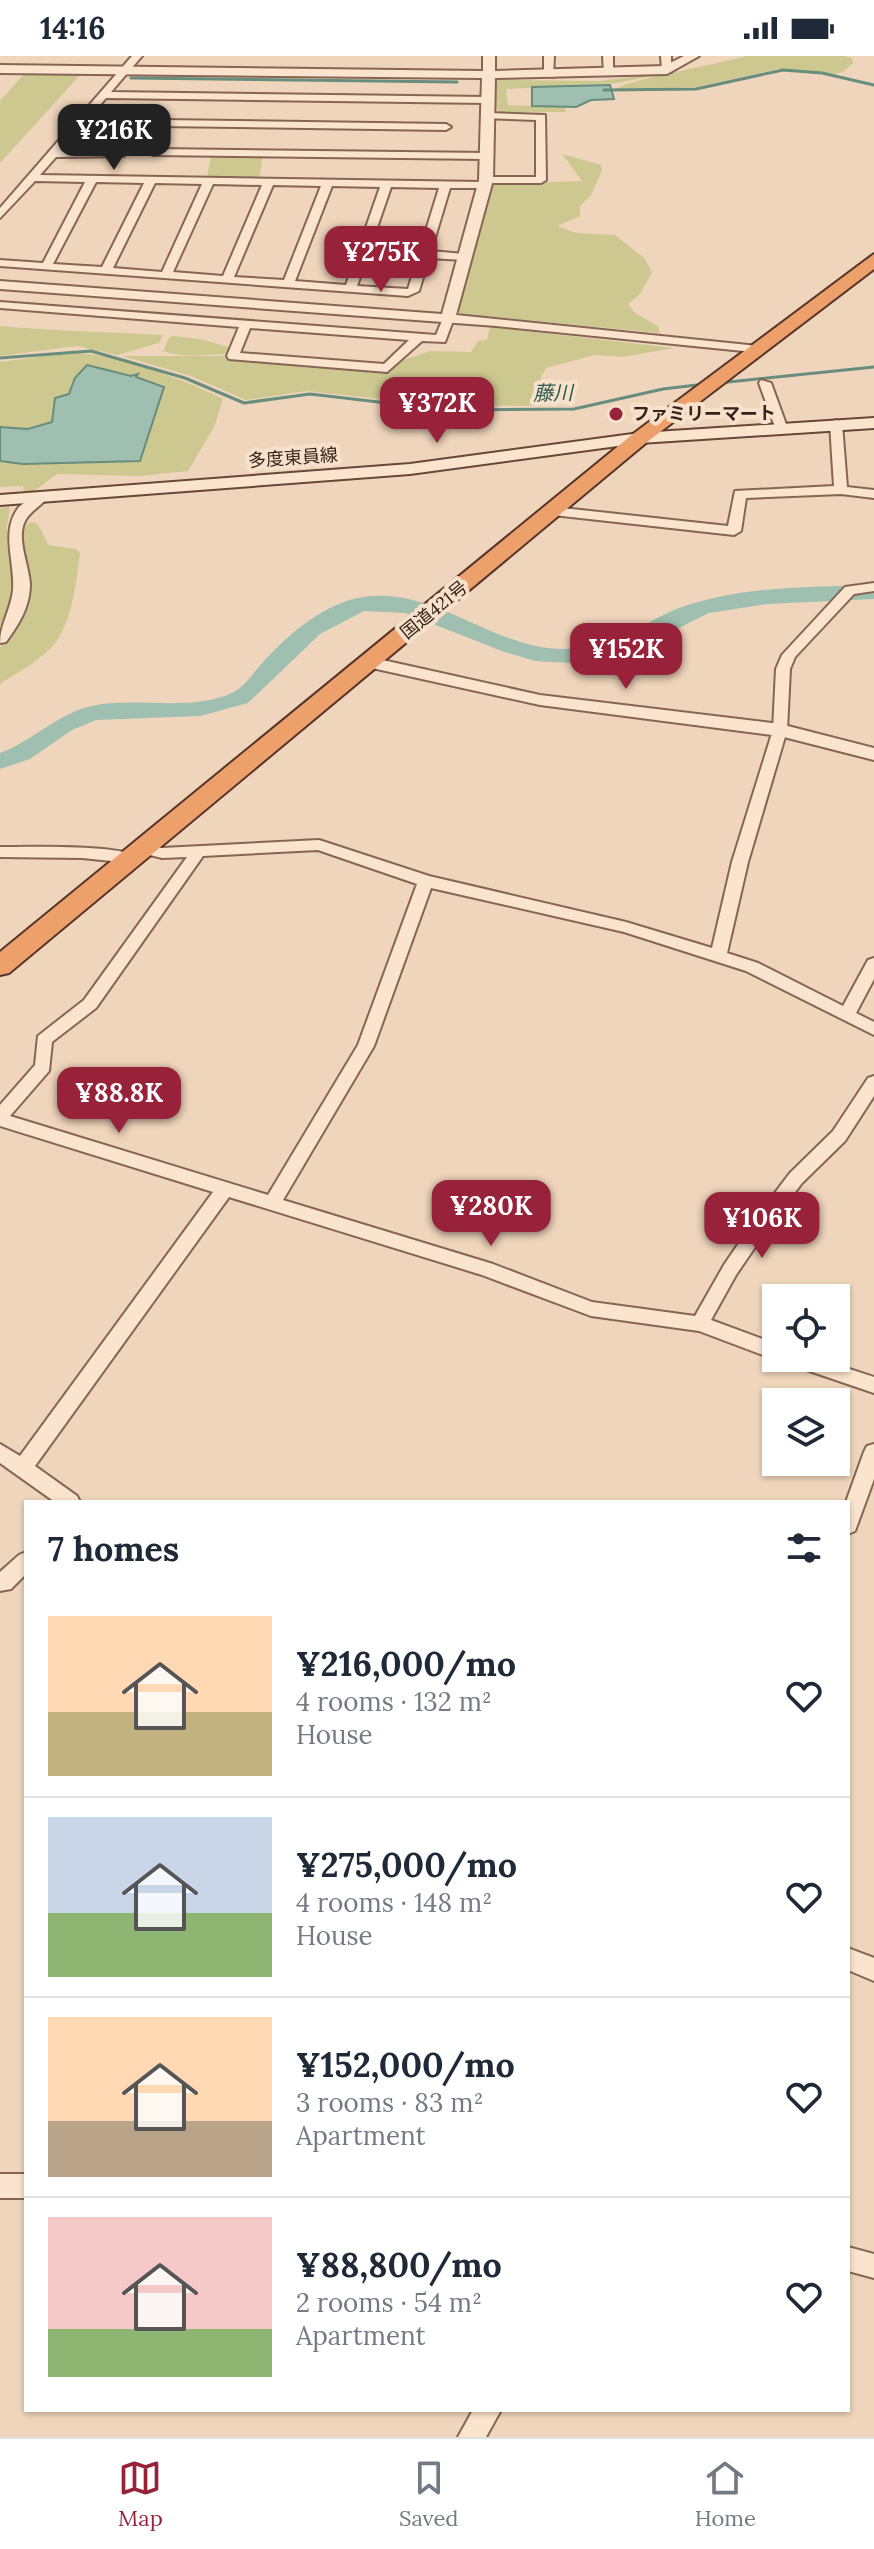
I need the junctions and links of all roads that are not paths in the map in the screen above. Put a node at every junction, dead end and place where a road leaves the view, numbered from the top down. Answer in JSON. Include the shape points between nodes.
{"nodes":[{"id":1,"x":137,"y":56,"type":"edge"},
{"id":2,"x":489,"y":56,"type":"edge"},
{"id":3,"x":549,"y":56,"type":"edge"},
{"id":4,"x":608,"y":56,"type":"edge"},
{"id":5,"x":693,"y":56,"type":"edge"},
{"id":6,"x":666,"y":63,"type":"edge"},
{"id":7,"x":0,"y":69,"type":"edge"},
{"id":8,"x":124,"y":71,"type":"junction"},
{"id":9,"x":609,"y":73,"type":"junction"},
{"id":10,"x":488,"y":75,"type":"junction"},
{"id":11,"x":549,"y":75,"type":"junction"},
{"id":12,"x":103,"y":95,"type":"junction"},
{"id":13,"x":276,"y":97,"type":"junction"},
{"id":14,"x":448,"y":100,"type":"junction"},
{"id":15,"x":487,"y":100,"type":"junction"},
{"id":16,"x":487,"y":116,"type":"junction"},
{"id":17,"x":79,"y":122,"type":"junction"},
{"id":18,"x":129,"y":123,"type":"junction"},
{"id":19,"x":156,"y":123,"type":"junction"},
{"id":20,"x":271,"y":125,"type":"junction"},
{"id":21,"x":317,"y":126,"type":"junction"},
{"id":22,"x":446,"y":127,"type":"junction"},
{"id":23,"x":53,"y":154,"type":"junction"},
{"id":24,"x":313,"y":154,"type":"junction"},
{"id":25,"x":445,"y":155,"type":"junction"},
{"id":26,"x":486,"y":156,"type":"junction"},
{"id":27,"x":31,"y":178,"type":"junction"},
{"id":28,"x":92,"y":179,"type":"junction"},
{"id":29,"x":151,"y":180,"type":"junction"},
{"id":30,"x":209,"y":181,"type":"junction"},
{"id":31,"x":269,"y":181,"type":"junction"},
{"id":32,"x":328,"y":182,"type":"junction"},
{"id":33,"x":485,"y":182,"type":"junction"},
{"id":34,"x":387,"y":183,"type":"junction"},
{"id":35,"x":446,"y":184,"type":"junction"},
{"id":36,"x":0,"y":215,"type":"edge"},
{"id":37,"x":424,"y":254,"type":"junction"},
{"id":38,"x":464,"y":257,"type":"junction"},
{"id":39,"x":874,"y":260,"type":"edge"},
{"id":40,"x":0,"y":263,"type":"edge"},
{"id":41,"x":46,"y":267,"type":"junction"},
{"id":42,"x":106,"y":271,"type":"junction"},
{"id":43,"x":166,"y":276,"type":"junction"},
{"id":44,"x":192,"y":278,"type":"junction"},
{"id":45,"x":227,"y":280,"type":"junction"},
{"id":46,"x":0,"y":285,"type":"edge"},
{"id":47,"x":288,"y":285,"type":"junction"},
{"id":48,"x":350,"y":289,"type":"junction"},
{"id":49,"x":183,"y":298,"type":"junction"},
{"id":50,"x":0,"y":305,"type":"edge"},
{"id":51,"x":175,"y":318,"type":"junction"},
{"id":52,"x":448,"y":318,"type":"junction"},
{"id":53,"x":246,"y":324,"type":"junction"},
{"id":54,"x":419,"y":337,"type":"junction"},
{"id":55,"x":758,"y":350,"type":"junction"},
{"id":56,"x":765,"y":383,"type":"dead end"},
{"id":57,"x":874,"y":423,"type":"edge"},
{"id":58,"x":836,"y":424,"type":"junction"},
{"id":59,"x":781,"y":427,"type":"junction"},
{"id":60,"x":640,"y":438,"type":"junction"},
{"id":61,"x":841,"y":490,"type":"junction"},
{"id":62,"x":874,"y":494,"type":"edge"},
{"id":63,"x":39,"y":498,"type":"junction"},
{"id":64,"x":0,"y":500,"type":"edge"},
{"id":65,"x":553,"y":511,"type":"junction"},
{"id":66,"x":874,"y":587,"type":"edge"},
{"id":67,"x":0,"y":638,"type":"edge"},
{"id":68,"x":369,"y":662,"type":"junction"},
{"id":69,"x":780,"y":730,"type":"junction"},
{"id":70,"x":874,"y":754,"type":"edge"},
{"id":71,"x":199,"y":851,"type":"junction"},
{"id":72,"x":0,"y":852,"type":"edge"},
{"id":73,"x":137,"y":853,"type":"junction"},
{"id":74,"x":426,"y":881,"type":"junction"},
{"id":75,"x":718,"y":956,"type":"junction"},
{"id":76,"x":874,"y":964,"type":"edge"},
{"id":77,"x":0,"y":966,"type":"edge"},
{"id":78,"x":847,"y":1015,"type":"junction"},
{"id":79,"x":874,"y":1029,"type":"edge"},
{"id":80,"x":874,"y":1082,"type":"edge"},
{"id":81,"x":0,"y":1118,"type":"edge"},
{"id":82,"x":226,"y":1188,"type":"junction"},
{"id":83,"x":273,"y":1202,"type":"junction"},
{"id":84,"x":700,"y":1324,"type":"junction"},
{"id":85,"x":762,"y":1347,"type":"edge"},
{"id":86,"x":835,"y":1372,"type":"edge"},
{"id":87,"x":874,"y":1385,"type":"edge"},
{"id":88,"x":0,"y":1452,"type":"edge"},
{"id":89,"x":874,"y":1452,"type":"edge"},
{"id":90,"x":23,"y":1467,"type":"junction"},
{"id":91,"x":67,"y":1500,"type":"edge"},
{"id":92,"x":850,"y":1519,"type":"edge"},
{"id":93,"x":24,"y":1563,"type":"edge"},
{"id":94,"x":0,"y":1581,"type":"edge"},
{"id":95,"x":850,"y":1960,"type":"edge"},
{"id":96,"x":874,"y":1970,"type":"edge"},
{"id":97,"x":0,"y":2186,"type":"edge"},
{"id":98,"x":24,"y":2186,"type":"edge"},
{"id":99,"x":850,"y":2260,"type":"edge"},
{"id":100,"x":874,"y":2266,"type":"edge"},
{"id":101,"x":487,"y":2412,"type":"edge"},
{"id":102,"x":471,"y":2437,"type":"edge"}],
"edges":[{"from":1,"to":8,"type":"street"},
{"from":2,"to":10,"type":"street"},
{"from":3,"to":11,"type":"street"},
{"from":4,"to":9,"type":"street"},
{"from":5,"to":6,"type":"street"},
{"from":6,"to":9,"type":"street"},
{"from":7,"to":8,"type":"street"},
{"from":8,"to":10,"type":"street"},
{"from":8,"to":12,"type":"street"},
{"from":9,"to":11,"type":"street"},
{"from":10,"to":11,"type":"street"},
{"from":10,"to":15,"type":"street"},
{"from":12,"to":13,"type":"street"},
{"from":12,"to":17,"type":"street"},
{"from":13,"to":14,"type":"street"},
{"from":13,"to":20,"type":"street"},
{"from":14,"to":15,"type":"street"},
{"from":14,"to":22,"type":"street"},
{"from":15,"to":16,"type":"street"},
{"from":16,"to":26,"type":"street"},
{"from":16,"to":33,"type":"street","via":[[541,117],[541,180]]},
{"from":17,"to":18,"type":"street"},
{"from":17,"to":23,"type":"street"},
{"from":18,"to":19,"type":"street"},
{"from":18,"to":23,"type":"street","via":[[120,154]]},
{"from":19,"to":20,"type":"street"},
{"from":19,"to":24,"type":"street","via":[[153,152]]},
{"from":20,"to":21,"type":"street"},
{"from":21,"to":22,"type":"street"},
{"from":21,"to":24,"type":"street"},
{"from":22,"to":25,"type":"street"},
{"from":23,"to":27,"type":"street"},
{"from":24,"to":25,"type":"street"},
{"from":25,"to":26,"type":"street"},
{"from":26,"to":33,"type":"street"},
{"from":27,"to":28,"type":"street"},
{"from":27,"to":36,"type":"street"},
{"from":28,"to":29,"type":"street"},
{"from":28,"to":41,"type":"street"},
{"from":29,"to":30,"type":"street"},
{"from":29,"to":42,"type":"street"},
{"from":30,"to":31,"type":"street"},
{"from":30,"to":43,"type":"street"},
{"from":31,"to":32,"type":"street"},
{"from":31,"to":45,"type":"street"},
{"from":32,"to":34,"type":"street"},
{"from":32,"to":47,"type":"street"},
{"from":33,"to":35,"type":"street"},
{"from":33,"to":38,"type":"street"},
{"from":34,"to":35,"type":"street"},
{"from":34,"to":48,"type":"street"},
{"from":35,"to":37,"type":"street"},
{"from":37,"to":38,"type":"street"},
{"from":37,"to":48,"type":"street","via":[[411,292]]},
{"from":38,"to":52,"type":"street"},
{"from":39,"to":55,"type":"highway","name":"国道421号"},
{"from":40,"to":41,"type":"street"},
{"from":41,"to":42,"type":"street"},
{"from":42,"to":43,"type":"street"},
{"from":43,"to":44,"type":"street"},
{"from":44,"to":45,"type":"street"},
{"from":44,"to":49,"type":"street"},
{"from":45,"to":47,"type":"street"},
{"from":46,"to":49,"type":"street"},
{"from":47,"to":48,"type":"street"},
{"from":49,"to":51,"type":"street"},
{"from":49,"to":52,"type":"street"},
{"from":50,"to":51,"type":"street"},
{"from":51,"to":53,"type":"street"},
{"from":52,"to":54,"type":"street","via":[[443,339]]},
{"from":52,"to":55,"type":"street"},
{"from":53,"to":54,"type":"street"},
{"from":53,"to":54,"type":"street","via":[[233,356],[389,367]]},
{"from":55,"to":60,"type":"highway","name":"国道421号"},
{"from":56,"to":59,"type":"street"},
{"from":57,"to":58,"type":"main road","name":"多度東員線"},
{"from":58,"to":59,"type":"main road","name":"多度東員線"},
{"from":58,"to":61,"type":"street"},
{"from":59,"to":60,"type":"main road","name":"多度東員線"},
{"from":60,"to":63,"type":"main road","name":"多度東員線","via":[[410,469]]},
{"from":60,"to":65,"type":"highway","name":"国道421号"},
{"from":61,"to":62,"type":"street"},
{"from":61,"to":65,"type":"street","via":[[740,494],[734,531]]},
{"from":63,"to":64,"type":"main road","name":"多度東員線"},
{"from":63,"to":67,"type":"street","via":[[14,530],[23,588],[19,607]]},
{"from":65,"to":68,"type":"highway","name":"国道421号"},
{"from":66,"to":69,"type":"street","via":[[846,594],[789,655],[783,669]]},
{"from":68,"to":69,"type":"street","via":[[540,700]]},
{"from":68,"to":73,"type":"highway","name":"国道421号"},
{"from":69,"to":70,"type":"street"},
{"from":69,"to":75,"type":"street"},
{"from":71,"to":73,"type":"street"},
{"from":71,"to":74,"type":"street","via":[[319,845]]},
{"from":71,"to":81,"type":"street","via":[[90,1004],[44,1040],[43,1067]]},
{"from":72,"to":73,"type":"street"},
{"from":73,"to":77,"type":"highway","name":"国道421号"},
{"from":74,"to":75,"type":"street","via":[[626,927]]},
{"from":74,"to":83,"type":"street","via":[[366,1046]]},
{"from":75,"to":78,"type":"street","via":[[752,967]]},
{"from":76,"to":78,"type":"street"},
{"from":78,"to":79,"type":"street"},
{"from":80,"to":84,"type":"street","via":[[839,1136],[796,1178],[762,1223]]},
{"from":81,"to":82,"type":"street"},
{"from":82,"to":83,"type":"street"},
{"from":82,"to":90,"type":"street"},
{"from":83,"to":84,"type":"street","via":[[487,1269],[591,1309]]},
{"from":84,"to":85,"type":"street"},
{"from":86,"to":87,"type":"street"},
{"from":88,"to":90,"type":"street"},
{"from":89,"to":92,"type":"street"},
{"from":90,"to":91,"type":"street"},
{"from":93,"to":94,"type":"street"},
{"from":95,"to":96,"type":"street"},
{"from":97,"to":98,"type":"street"},
{"from":99,"to":100,"type":"street"},
{"from":101,"to":102,"type":"street"}]}
